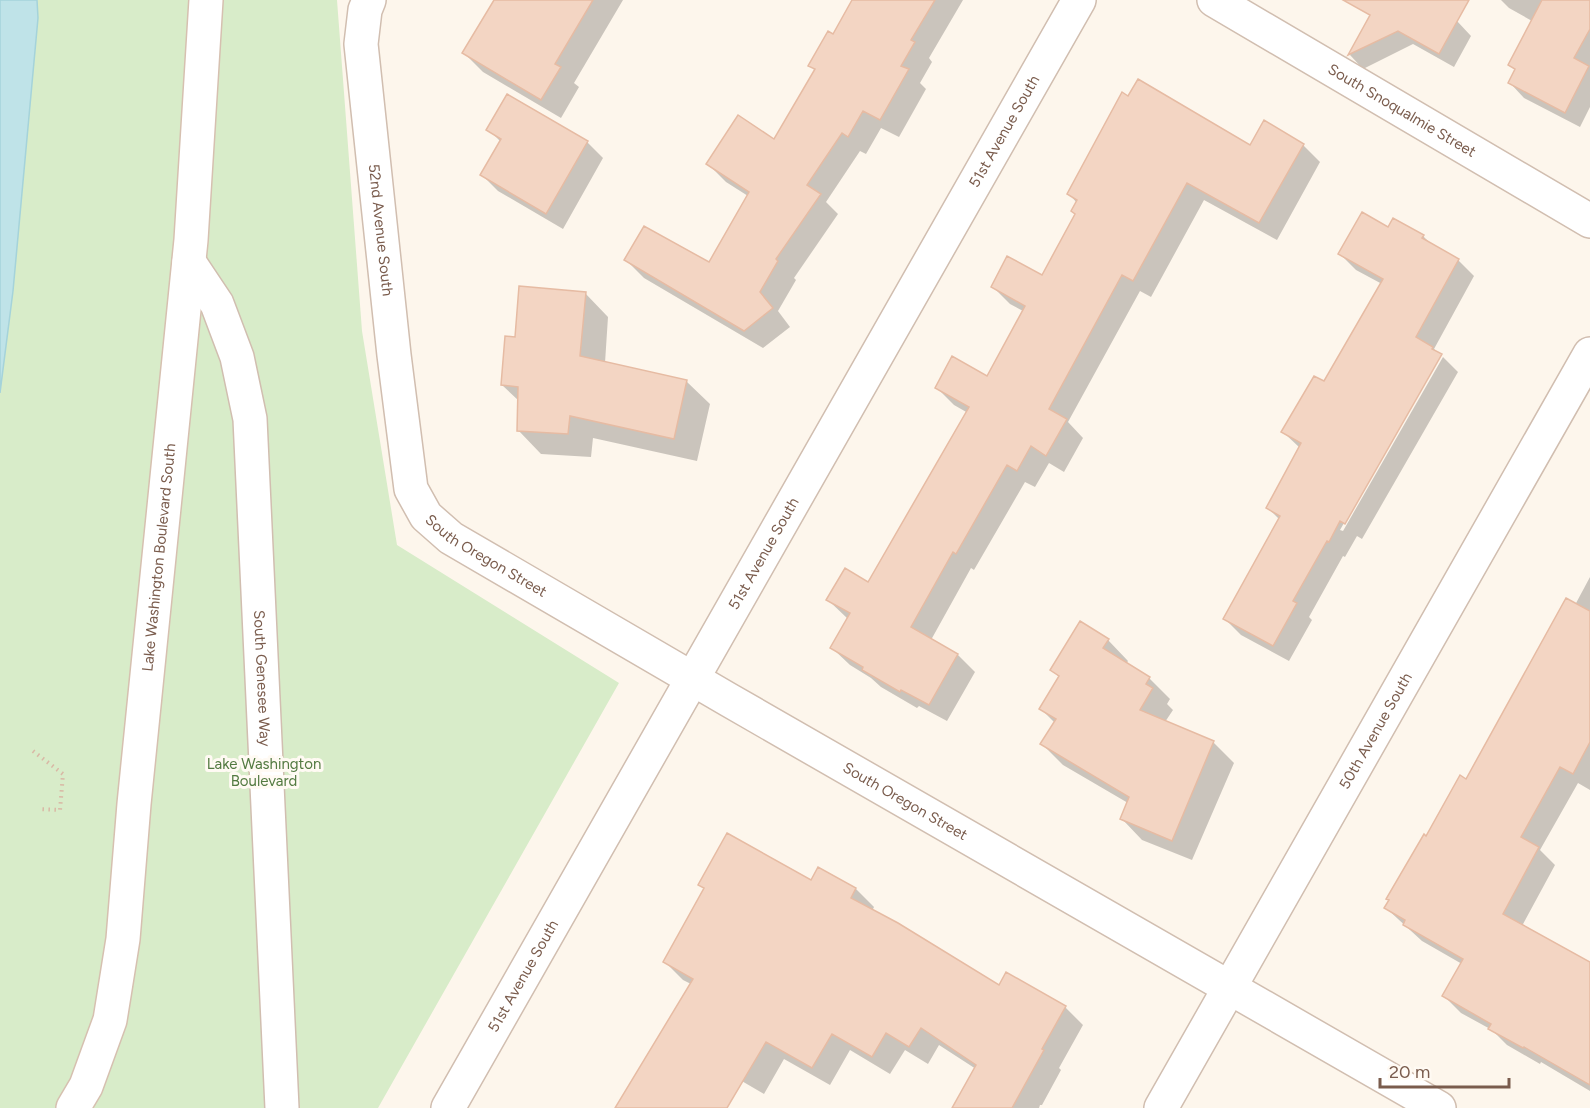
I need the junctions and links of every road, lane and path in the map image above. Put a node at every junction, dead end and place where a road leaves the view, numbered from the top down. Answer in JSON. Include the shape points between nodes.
{"nodes":[{"id":1,"x":207,"y":0,"type":"edge"},
{"id":2,"x":369,"y":0,"type":"edge"},
{"id":3,"x":1079,"y":0,"type":"edge"},
{"id":4,"x":1214,"y":0,"type":"edge"},
{"id":5,"x":1590,"y":220,"type":"edge"},
{"id":6,"x":189,"y":262,"type":"junction"},
{"id":7,"x":1590,"y":354,"type":"edge"},
{"id":8,"x":408,"y":461,"type":"joint"},
{"id":9,"x":693,"y":679,"type":"junction"},
{"id":10,"x":33,"y":751,"type":"dead end"},
{"id":11,"x":38,"y":809,"type":"dead end"},
{"id":12,"x":1229,"y":988,"type":"junction"},
{"id":13,"x":73,"y":1108,"type":"edge"},
{"id":14,"x":282,"y":1108,"type":"edge"},
{"id":15,"x":448,"y":1108,"type":"edge"},
{"id":16,"x":1161,"y":1108,"type":"edge"},
{"id":17,"x":1439,"y":1108,"type":"edge"}],
"edges":[{"from":1,"to":6,"type":"street","name":"Lake Washington Boulevard South"},
{"from":2,"to":8,"type":"street","name":"52nd Avenue South","via":[[361,44]]},
{"from":3,"to":9,"type":"street","name":"51st Avenue South"},
{"from":4,"to":5,"type":"street","name":"South Snoqualmie Street"},
{"from":6,"to":13,"type":"street","name":"Lake Washington Boulevard South","via":[[123,939],[110,1020],[86,1086]]},
{"from":6,"to":14,"type":"street","name":"South Genesee Way","via":[[217,304],[237,357],[250,419]]},
{"from":7,"to":12,"type":"street","name":"50th Avenue South"},
{"from":8,"to":9,"type":"street","name":"South Oregon Street","via":[[411,489],[426,516],[451,538]]},
{"from":9,"to":12,"type":"street","name":"South Oregon Street"},
{"from":9,"to":15,"type":"street","name":"51st Avenue South"},
{"from":10,"to":11,"type":"path","via":[[63,774],[60,810]]},
{"from":12,"to":16,"type":"street","name":"50th Avenue South"},
{"from":12,"to":17,"type":"street","name":"South Oregon Street"}]}
